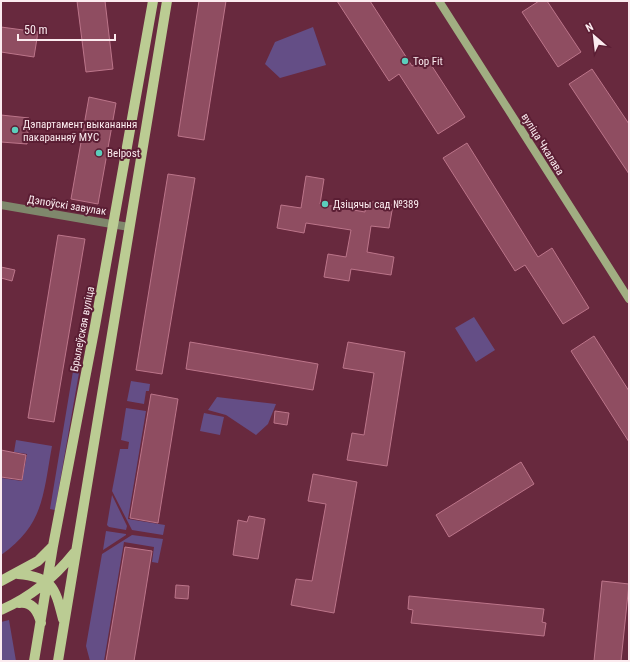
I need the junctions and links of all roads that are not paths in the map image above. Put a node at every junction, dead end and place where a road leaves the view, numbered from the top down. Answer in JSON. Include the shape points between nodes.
{"nodes":[{"id":1,"x":153,"y":1,"type":"edge"},
{"id":2,"x":167,"y":1,"type":"edge"},
{"id":3,"x":439,"y":1,"type":"edge"},
{"id":4,"x":1,"y":206,"type":"edge"},
{"id":5,"x":113,"y":224,"type":"junction"},
{"id":6,"x":129,"y":227,"type":"junction"},
{"id":7,"x":629,"y":299,"type":"edge"},
{"id":8,"x":53,"y":546,"type":"junction"},
{"id":9,"x":74,"y":553,"type":"junction"},
{"id":10,"x":18,"y":574,"type":"junction"},
{"id":11,"x":1,"y":581,"type":"edge"},
{"id":12,"x":48,"y":581,"type":"junction"},
{"id":13,"x":19,"y":603,"type":"junction"},
{"id":14,"x":1,"y":610,"type":"edge"},
{"id":15,"x":41,"y":623,"type":"junction"},
{"id":16,"x":64,"y":623,"type":"junction"},
{"id":17,"x":34,"y":661,"type":"edge"},
{"id":18,"x":58,"y":661,"type":"edge"}],
"edges":[{"from":1,"to":5,"type":"main road","name":"Брылеўская вуліца"},
{"from":2,"to":6,"type":"main road"},
{"from":3,"to":7,"type":"main road","name":"вуліца Чкалава"},
{"from":4,"to":5,"type":"street","name":"Дэпоўскі завулак"},
{"from":5,"to":6,"type":"street","name":"Дэпоўскі завулак"},
{"from":5,"to":8,"type":"main road","name":"Брылеўская вуліца"},
{"from":6,"to":9,"type":"main road"},
{"from":8,"to":10,"type":"main road","via":[[38,561]]},
{"from":8,"to":12,"type":"main road","name":"Брылеўская вуліца"},
{"from":9,"to":12,"type":"main road"},
{"from":9,"to":16,"type":"main road"},
{"from":10,"to":11,"type":"main road"},
{"from":10,"to":12,"type":"main road"},
{"from":12,"to":13,"type":"main road"},
{"from":12,"to":15,"type":"main road","name":"Брылеўская вуліца"},
{"from":12,"to":16,"type":"main road"},
{"from":13,"to":14,"type":"main road"},
{"from":13,"to":15,"type":"main road","via":[[27,602],[31,605],[39,615]]},
{"from":15,"to":17,"type":"main road","name":"Брылеўская вуліца"},
{"from":16,"to":18,"type":"main road"}]}
